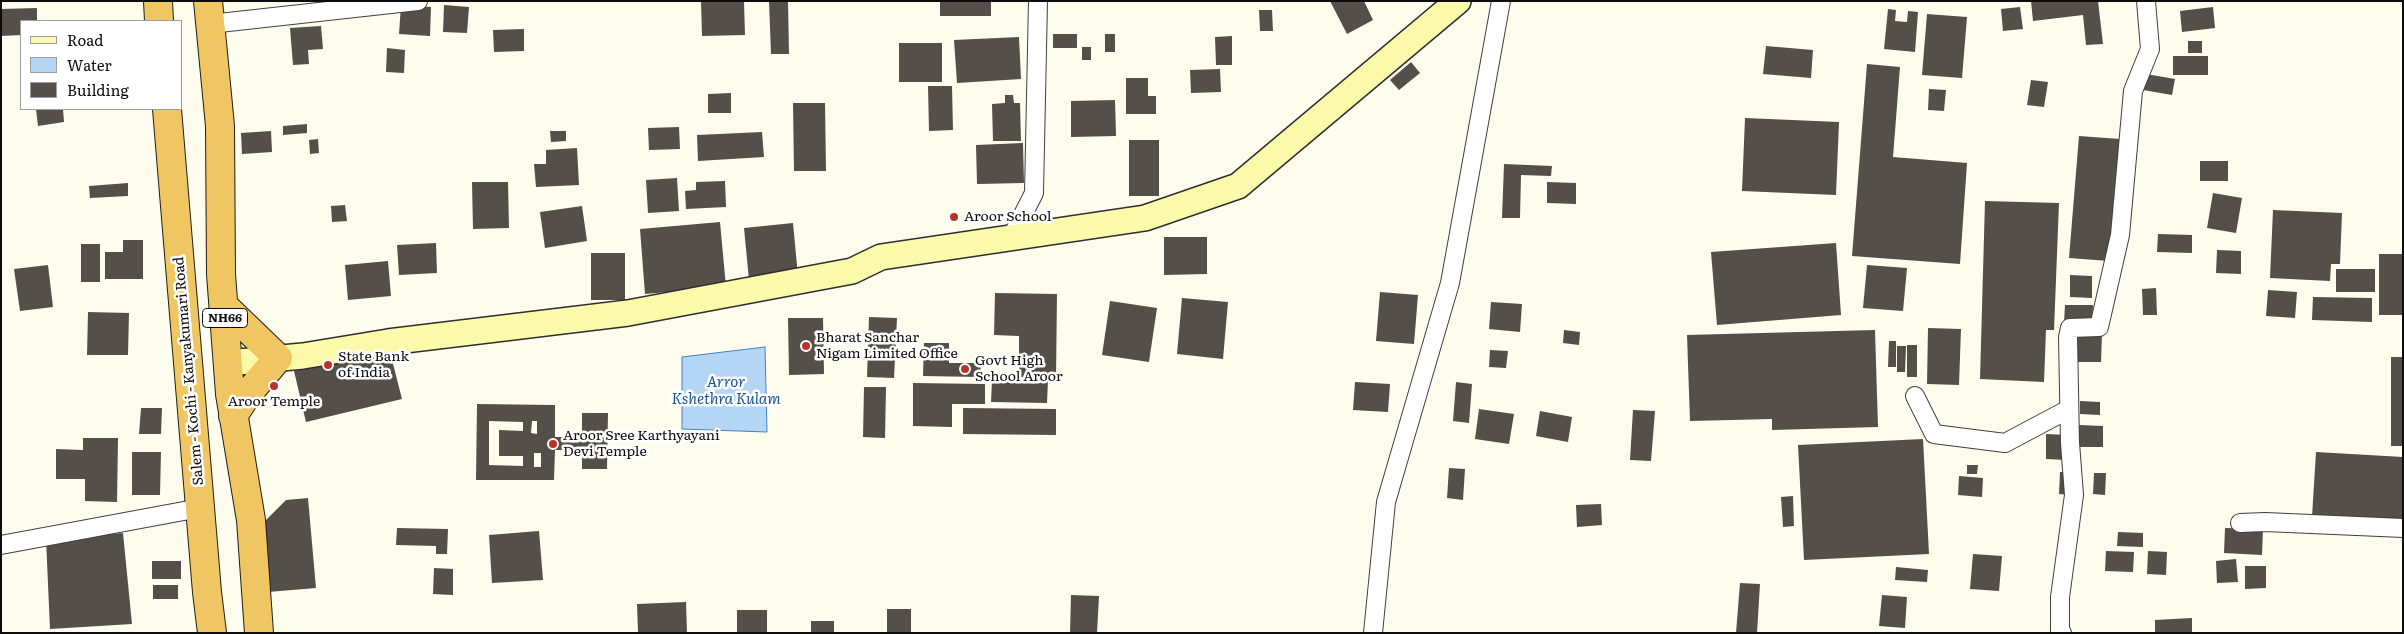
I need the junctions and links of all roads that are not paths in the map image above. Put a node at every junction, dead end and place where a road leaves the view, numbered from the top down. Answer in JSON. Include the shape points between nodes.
{"nodes":[{"id":1,"x":158,"y":1,"type":"edge"},
{"id":2,"x":418,"y":1,"type":"edge"},
{"id":3,"x":1038,"y":1,"type":"edge"},
{"id":4,"x":1458,"y":1,"type":"edge"},
{"id":5,"x":1501,"y":1,"type":"edge"},
{"id":6,"x":2146,"y":1,"type":"edge"},
{"id":7,"x":209,"y":12,"type":"edge"},
{"id":8,"x":159,"y":20,"type":"edge"},
{"id":9,"x":167,"y":110,"type":"edge"},
{"id":10,"x":1011,"y":238,"type":"junction"},
{"id":11,"x":224,"y":306,"type":"junction"},
{"id":12,"x":278,"y":358,"type":"junction"},
{"id":13,"x":228,"y":363,"type":"junction"},
{"id":14,"x":1915,"y":396,"type":"dead end"},
{"id":15,"x":2069,"y":409,"type":"junction"},
{"id":16,"x":233,"y":416,"type":"junction"},
{"id":17,"x":200,"y":508,"type":"junction"},
{"id":18,"x":2240,"y":523,"type":"dead end"},
{"id":19,"x":2403,"y":528,"type":"edge"},
{"id":20,"x":1,"y":545,"type":"edge"},
{"id":21,"x":212,"y":633,"type":"edge"},
{"id":22,"x":259,"y":633,"type":"edge"},
{"id":23,"x":1373,"y":633,"type":"edge"},
{"id":24,"x":2062,"y":633,"type":"edge"}],
"edges":[{"from":1,"to":8,"type":"highway"},
{"from":2,"to":7,"type":"street"},
{"from":3,"to":10,"type":"street","via":[[1034,194]]},
{"from":4,"to":10,"type":"main road","via":[[1238,186],[1145,218]]},
{"from":5,"to":23,"type":"street","via":[[1450,283],[1386,502]]},
{"from":6,"to":15,"type":"street","via":[[2150,49],[2133,91],[2120,235],[2098,327],[2070,328]]},
{"from":7,"to":11,"type":"highway","number":"NH66","via":[[220,126]]},
{"from":9,"to":17,"type":"highway","name":"Salem - Kochi - Kanyakumari Road","number":"NH66"},
{"from":10,"to":12,"type":"main road","via":[[882,257],[852,270],[628,313]]},
{"from":11,"to":12,"type":"highway"},
{"from":11,"to":13,"type":"highway","number":"NH66"},
{"from":12,"to":13,"type":"main road"},
{"from":12,"to":16,"type":"highway"},
{"from":13,"to":16,"type":"highway","number":"NH66"},
{"from":14,"to":15,"type":"street","via":[[1934,434],[2005,443]]},
{"from":15,"to":24,"type":"street","via":[[2074,495],[2060,597]]},
{"from":16,"to":22,"type":"highway","number":"NH66","via":[[251,520]]},
{"from":17,"to":20,"type":"street"},
{"from":17,"to":21,"type":"highway","name":"Salem - Kochi - Kanyakumari Road","number":"NH66"},
{"from":18,"to":19,"type":"street"}]}
